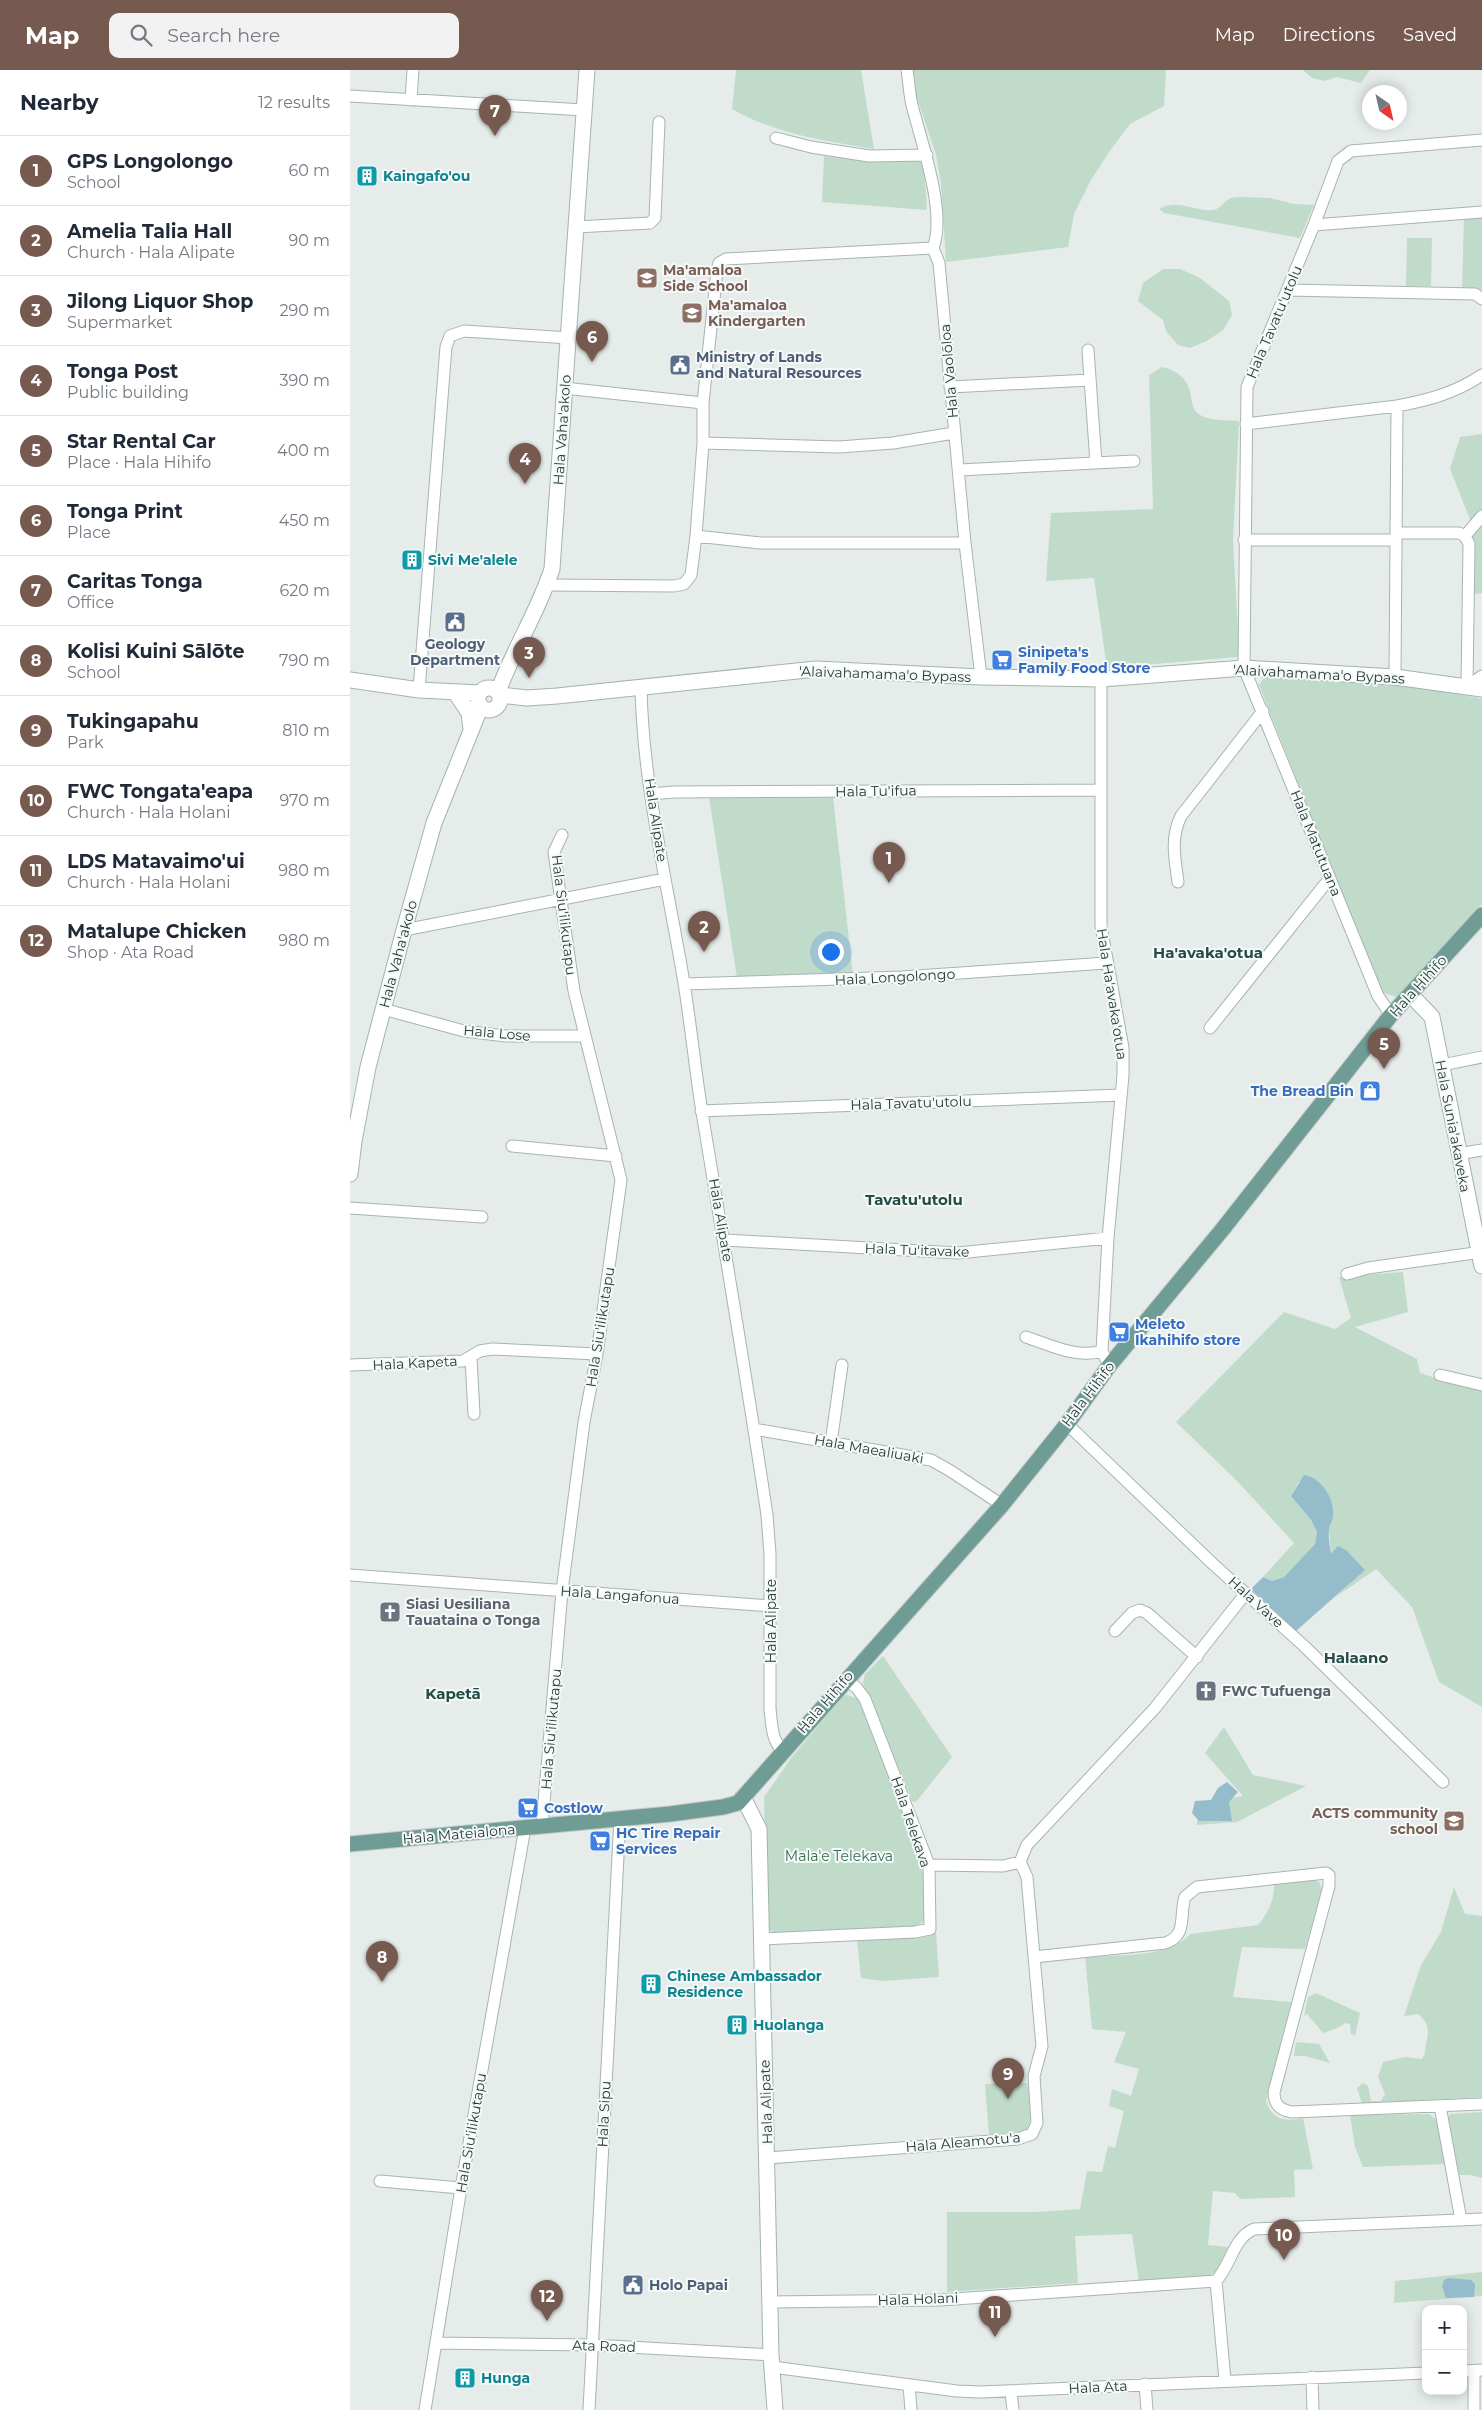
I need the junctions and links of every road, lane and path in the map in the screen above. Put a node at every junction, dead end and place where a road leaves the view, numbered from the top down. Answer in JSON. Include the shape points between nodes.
{"nodes":[{"id":1,"x":413,"y":70,"type":"edge"},
{"id":2,"x":587,"y":70,"type":"edge"},
{"id":3,"x":907,"y":70,"type":"edge"},
{"id":4,"x":350,"y":96,"type":"edge"},
{"id":5,"x":411,"y":100,"type":"junction"},
{"id":6,"x":584,"y":110,"type":"junction"},
{"id":7,"x":659,"y":122,"type":"dead end"},
{"id":8,"x":776,"y":138,"type":"dead end"},
{"id":9,"x":1482,"y":140,"type":"edge"},
{"id":10,"x":927,"y":155,"type":"junction"},
{"id":11,"x":1482,"y":212,"type":"edge"},
{"id":12,"x":576,"y":226,"type":"junction"},
{"id":13,"x":1314,"y":226,"type":"junction"},
{"id":14,"x":933,"y":248,"type":"junction"},
{"id":15,"x":1288,"y":290,"type":"junction"},
{"id":16,"x":1482,"y":299,"type":"edge"},
{"id":17,"x":569,"y":338,"type":"junction"},
{"id":18,"x":1088,"y":350,"type":"dead end"},
{"id":19,"x":1482,"y":375,"type":"edge"},
{"id":20,"x":1090,"y":380,"type":"junction"},
{"id":21,"x":950,"y":387,"type":"junction"},
{"id":22,"x":564,"y":388,"type":"junction"},
{"id":23,"x":703,"y":403,"type":"junction"},
{"id":24,"x":1397,"y":406,"type":"junction"},
{"id":25,"x":1246,"y":424,"type":"junction"},
{"id":26,"x":954,"y":432,"type":"junction"},
{"id":27,"x":703,"y":443,"type":"junction"},
{"id":28,"x":1134,"y":461,"type":"dead end"},
{"id":29,"x":1096,"y":463,"type":"junction"},
{"id":30,"x":960,"y":470,"type":"junction"},
{"id":31,"x":1482,"y":516,"type":"edge"},
{"id":32,"x":696,"y":536,"type":"junction"},
{"id":33,"x":1465,"y":536,"type":"junction"},
{"id":34,"x":1396,"y":537,"type":"junction"},
{"id":35,"x":1244,"y":540,"type":"junction"},
{"id":36,"x":965,"y":543,"type":"junction"},
{"id":37,"x":546,"y":585,"type":"junction"},
{"id":38,"x":508,"y":664,"type":"junction"},
{"id":39,"x":1244,"y":668,"type":"junction"},
{"id":40,"x":1482,"y":676,"type":"edge"},
{"id":41,"x":981,"y":677,"type":"junction"},
{"id":42,"x":1394,"y":677,"type":"junction"},
{"id":43,"x":1101,"y":679,"type":"junction"},
{"id":44,"x":350,"y":680,"type":"edge"},
{"id":45,"x":1475,"y":687,"type":"edge"},
{"id":46,"x":641,"y":688,"type":"junction"},
{"id":47,"x":420,"y":690,"type":"junction"},
{"id":48,"x":452,"y":694,"type":"junction"},
{"id":49,"x":525,"y":697,"type":"junction"},
{"id":50,"x":489,"y":699,"type":"junction"},
{"id":51,"x":1263,"y":711,"type":"junction"},
{"id":52,"x":469,"y":735,"type":"junction"},
{"id":53,"x":1100,"y":790,"type":"junction"},
{"id":54,"x":652,"y":794,"type":"junction"},
{"id":55,"x":562,"y":835,"type":"dead end"},
{"id":56,"x":1330,"y":878,"type":"junction"},
{"id":57,"x":665,"y":879,"type":"junction"},
{"id":58,"x":1178,"y":882,"type":"dead end"},
{"id":59,"x":559,"y":899,"type":"junction"},
{"id":60,"x":1482,"y":915,"type":"edge"},
{"id":61,"x":404,"y":930,"type":"junction"},
{"id":62,"x":1106,"y":963,"type":"junction"},
{"id":63,"x":684,"y":984,"type":"junction"},
{"id":64,"x":1410,"y":994,"type":"junction"},
{"id":65,"x":383,"y":1009,"type":"junction"},
{"id":66,"x":1392,"y":1015,"type":"junction"},
{"id":67,"x":1210,"y":1028,"type":"dead end"},
{"id":68,"x":585,"y":1036,"type":"junction"},
{"id":69,"x":1482,"y":1057,"type":"edge"},
{"id":70,"x":1442,"y":1065,"type":"junction"},
{"id":71,"x":1121,"y":1095,"type":"junction"},
{"id":72,"x":355,"y":1103,"type":"edge"},
{"id":73,"x":701,"y":1111,"type":"junction"},
{"id":74,"x":512,"y":1146,"type":"dead end"},
{"id":75,"x":1482,"y":1150,"type":"edge"},
{"id":76,"x":1458,"y":1154,"type":"junction"},
{"id":77,"x":616,"y":1156,"type":"junction"},
{"id":78,"x":350,"y":1174,"type":"edge"},
{"id":79,"x":350,"y":1208,"type":"edge"},
{"id":80,"x":482,"y":1217,"type":"dead end"},
{"id":81,"x":1108,"y":1238,"type":"junction"},
{"id":82,"x":725,"y":1240,"type":"junction"},
{"id":83,"x":1481,"y":1257,"type":"edge"},
{"id":84,"x":1347,"y":1274,"type":"dead end"},
{"id":85,"x":1026,"y":1337,"type":"dead end"},
{"id":86,"x":1102,"y":1351,"type":"junction"},
{"id":87,"x":597,"y":1354,"type":"junction"},
{"id":88,"x":471,"y":1358,"type":"junction"},
{"id":89,"x":350,"y":1365,"type":"edge"},
{"id":90,"x":842,"y":1365,"type":"dead end"},
{"id":91,"x":1109,"y":1366,"type":"junction"},
{"id":92,"x":1440,"y":1375,"type":"dead end"},
{"id":93,"x":1482,"y":1385,"type":"edge"},
{"id":94,"x":474,"y":1414,"type":"dead end"},
{"id":95,"x":1066,"y":1424,"type":"junction"},
{"id":96,"x":754,"y":1429,"type":"junction"},
{"id":97,"x":831,"y":1443,"type":"junction"},
{"id":98,"x":1002,"y":1505,"type":"junction"},
{"id":99,"x":350,"y":1575,"type":"edge"},
{"id":100,"x":562,"y":1591,"type":"junction"},
{"id":101,"x":1246,"y":1593,"type":"junction"},
{"id":102,"x":771,"y":1606,"type":"junction"},
{"id":103,"x":1115,"y":1631,"type":"dead end"},
{"id":104,"x":1197,"y":1657,"type":"junction"},
{"id":105,"x":845,"y":1680,"type":"junction"},
{"id":106,"x":783,"y":1751,"type":"junction"},
{"id":107,"x":1443,"y":1782,"type":"dead end"},
{"id":108,"x":743,"y":1797,"type":"junction"},
{"id":109,"x":620,"y":1818,"type":"junction"},
{"id":110,"x":542,"y":1826,"type":"junction"},
{"id":111,"x":525,"y":1828,"type":"junction"},
{"id":112,"x":350,"y":1844,"type":"edge"},
{"id":113,"x":1020,"y":1862,"type":"junction"},
{"id":114,"x":929,"y":1865,"type":"junction"},
{"id":115,"x":760,"y":1938,"type":"junction"},
{"id":116,"x":1034,"y":1957,"type":"junction"},
{"id":117,"x":1482,"y":2104,"type":"edge"},
{"id":118,"x":1440,"y":2106,"type":"junction"},
{"id":119,"x":768,"y":2158,"type":"junction"},
{"id":120,"x":380,"y":2181,"type":"dead end"},
{"id":121,"x":461,"y":2188,"type":"junction"},
{"id":122,"x":1482,"y":2219,"type":"edge"},
{"id":123,"x":1461,"y":2220,"type":"junction"},
{"id":124,"x":1216,"y":2281,"type":"junction"},
{"id":125,"x":770,"y":2302,"type":"junction"},
{"id":126,"x":436,"y":2344,"type":"junction"},
{"id":127,"x":592,"y":2345,"type":"junction"},
{"id":128,"x":772,"y":2361,"type":"junction"},
{"id":129,"x":1473,"y":2371,"type":"edge"},
{"id":130,"x":1422,"y":2372,"type":"edge"},
{"id":131,"x":1312,"y":2377,"type":"junction"},
{"id":132,"x":1225,"y":2380,"type":"junction"},
{"id":133,"x":1145,"y":2384,"type":"junction"},
{"id":134,"x":909,"y":2385,"type":"junction"},
{"id":135,"x":1011,"y":2392,"type":"junction"},
{"id":136,"x":425,"y":2410,"type":"edge"},
{"id":137,"x":589,"y":2410,"type":"edge"},
{"id":138,"x":775,"y":2410,"type":"edge"},
{"id":139,"x":911,"y":2410,"type":"edge"},
{"id":140,"x":1013,"y":2410,"type":"edge"},
{"id":141,"x":1146,"y":2410,"type":"edge"},
{"id":142,"x":1313,"y":2410,"type":"edge"},
{"id":143,"x":1474,"y":2410,"type":"edge"}],
"edges":[{"from":1,"to":5,"type":"street"},
{"from":2,"to":6,"type":"main road","name":"Hala Vaha'akolo"},
{"from":3,"to":10,"type":"street","name":"Hala Vaolōloa","via":[[911,103]]},
{"from":4,"to":5,"type":"street"},
{"from":5,"to":6,"type":"street"},
{"from":6,"to":12,"type":"main road","name":"Hala Vaha'akolo"},
{"from":7,"to":12,"type":"street","via":[[655,218],[650,223]]},
{"from":8,"to":10,"type":"street","via":[[810,148],[869,156]]},
{"from":9,"to":13,"type":"street","name":"Hala Tavatu'utolu","via":[[1351,151],[1338,161]]},
{"from":10,"to":14,"type":"street","name":"Hala Vaolōloa","via":[[938,237]]},
{"from":11,"to":13,"type":"street"},
{"from":12,"to":17,"type":"main road","name":"Hala Vaha'akolo"},
{"from":13,"to":15,"type":"street","name":"Hala Tavatu'utolu"},
{"from":14,"to":21,"type":"street","name":"Hala Vaolōloa","via":[[939,263]]},
{"from":14,"to":23,"type":"street","via":[[726,259],[719,263]]},
{"from":15,"to":16,"type":"street","via":[[1475,294]]},
{"from":15,"to":25,"type":"street","name":"Hala Tavatu'utolu","via":[[1247,387]]},
{"from":17,"to":22,"type":"main road","name":"Hala Vaha'akolo"},
{"from":17,"to":47,"type":"street","via":[[464,331],[450,336],[446,347]]},
{"from":18,"to":20,"type":"street"},
{"from":19,"to":24,"type":"street","via":[[1461,389],[1437,398]]},
{"from":20,"to":21,"type":"street"},
{"from":20,"to":29,"type":"street"},
{"from":21,"to":26,"type":"street","name":"Hala Vaolōloa"},
{"from":22,"to":23,"type":"street"},
{"from":22,"to":37,"type":"main road","name":"Hala Vaha'akolo","via":[[555,547]]},
{"from":23,"to":27,"type":"street"},
{"from":24,"to":25,"type":"street"},
{"from":24,"to":34,"type":"street"},
{"from":25,"to":35,"type":"street","name":"Hala Tavatu'utolu"},
{"from":26,"to":27,"type":"street","via":[[894,443],[839,447]]},
{"from":26,"to":30,"type":"street","name":"Hala Vaolōloa"},
{"from":27,"to":32,"type":"street"},
{"from":28,"to":29,"type":"street"},
{"from":29,"to":30,"type":"street"},
{"from":30,"to":36,"type":"street","name":"Hala Vaolōloa"},
{"from":31,"to":33,"type":"street"},
{"from":32,"to":36,"type":"street","via":[[760,543]]},
{"from":32,"to":37,"type":"street","via":[[691,575],[684,584]]},
{"from":33,"to":34,"type":"street","via":[[1458,533]]},
{"from":33,"to":45,"type":"street","via":[[1469,544]]},
{"from":34,"to":35,"type":"street"},
{"from":34,"to":42,"type":"street"},
{"from":35,"to":39,"type":"street","name":"Hala Tavatu'utolu"},
{"from":36,"to":41,"type":"street","name":"Hala Vaolōloa"},
{"from":37,"to":38,"type":"main road","name":"Hala Vaha'akolo"},
{"from":38,"to":49,"type":"main road","via":[[514,684]]},
{"from":38,"to":50,"type":"main road","name":"Hala Vaha'akolo"},
{"from":39,"to":42,"type":"main road","name":"'Alaivahamama'o Bypass"},
{"from":39,"to":43,"type":"main road","name":"'Alaivahamama'o Bypass"},
{"from":39,"to":51,"type":"street","name":"Hala Matutuana"},
{"from":40,"to":45,"type":"street"},
{"from":41,"to":43,"type":"main road","name":"'Alaivahamama'o Bypass"},
{"from":41,"to":46,"type":"main road","name":"'Alaivahamama'o Bypass","via":[[816,670]]},
{"from":42,"to":45,"type":"main road","name":"'Alaivahamama'o Bypass"},
{"from":43,"to":53,"type":"street","name":"Hala Ha'avaka'otua"},
{"from":44,"to":47,"type":"main road","name":"'Alaivahamama'o Bypass"},
{"from":46,"to":49,"type":"main road","name":"'Alaivahamama'o Bypass"},
{"from":46,"to":54,"type":"street","name":"Hala Alipate","via":[[642,728]]},
{"from":47,"to":48,"type":"main road","name":"'Alaivahamama'o Bypass"},
{"from":48,"to":50,"type":"main road","name":"'Alaivahamama'o Bypass"},
{"from":48,"to":52,"type":"main road","via":[[469,714]]},
{"from":49,"to":50,"type":"main road","name":"'Alaivahamama'o Bypass"},
{"from":50,"to":52,"type":"main road","name":"Hala Vaha'akolo"},
{"from":51,"to":56,"type":"street","name":"Hala Matutuana"},
{"from":51,"to":58,"type":"street","via":[[1181,816],[1175,829],[1174,846]]},
{"from":52,"to":61,"type":"main road","name":"Hala Vaha'akolo","via":[[434,823]]},
{"from":53,"to":54,"type":"street","name":"Hala Tu'ifua"},
{"from":53,"to":62,"type":"street","name":"Hala Ha'avaka'otua","via":[[1101,926]]},
{"from":54,"to":57,"type":"street","name":"Hala Alipate"},
{"from":55,"to":59,"type":"street","name":"Hala Siu'ilikutapu","via":[[554,852]]},
{"from":56,"to":66,"type":"street","name":"Hala Matutuana","via":[[1378,996]]},
{"from":56,"to":67,"type":"street"},
{"from":57,"to":59,"type":"street"},
{"from":57,"to":63,"type":"street","name":"Hala Alipate"},
{"from":59,"to":61,"type":"street"},
{"from":59,"to":68,"type":"street","name":"Hala Siu'ilikutapu"},
{"from":60,"to":64,"type":"main road","name":"Hala Hihifo"},
{"from":61,"to":65,"type":"main road","name":"Hala Vaha'akolo"},
{"from":62,"to":63,"type":"street","name":"Hala Longolongo","via":[[902,977]]},
{"from":62,"to":71,"type":"street","name":"Hala Ha'avaka'otua","via":[[1123,1048]]},
{"from":63,"to":73,"type":"street","name":"Hala Alipate"},
{"from":64,"to":66,"type":"main road","name":"Hala Hihifo"},
{"from":64,"to":70,"type":"main road","name":"Hala Sunia'akaveka","via":[[1432,1017]]},
{"from":65,"to":68,"type":"street","name":"Hala Lose","via":[[464,1032],[506,1036]]},
{"from":65,"to":72,"type":"main road","name":"Hala Vaha'akolo"},
{"from":66,"to":91,"type":"main road","name":"Hala Hihifo","via":[[1222,1230]]},
{"from":68,"to":77,"type":"street","name":"Hala Siu'ilikutapu"},
{"from":69,"to":70,"type":"street"},
{"from":70,"to":76,"type":"main road","name":"Hala Sunia'akaveka"},
{"from":71,"to":73,"type":"street","name":"Hala Tavatu'utolu"},
{"from":71,"to":81,"type":"street","name":"Hala Ha'avaka'otua"},
{"from":72,"to":78,"type":"main road","name":"Hala Vaha'akolo"},
{"from":73,"to":82,"type":"street","name":"Hala Alipate"},
{"from":74,"to":77,"type":"street"},
{"from":75,"to":76,"type":"street"},
{"from":76,"to":83,"type":"main road","name":"Hala Sunia'akaveka"},
{"from":77,"to":87,"type":"street","name":"Hala Siu'ilikutapu","via":[[621,1191]]},
{"from":79,"to":80,"type":"street"},
{"from":81,"to":82,"type":"street","name":"Hala Tu'itavake","via":[[958,1252]]},
{"from":81,"to":86,"type":"street","name":"Hala Ha'avaka'otua"},
{"from":82,"to":96,"type":"street","name":"Hala Alipate"},
{"from":83,"to":84,"type":"street","via":[[1368,1268]]},
{"from":85,"to":86,"type":"street","via":[[1070,1352],[1091,1354]]},
{"from":86,"to":91,"type":"street","name":"Hala Ha'avaka'otua"},
{"from":87,"to":88,"type":"street","name":"Hala Kapeta","via":[[492,1349],[480,1351]]},
{"from":87,"to":100,"type":"street","name":"Hala Siu'ilikutapu","via":[[584,1422]]},
{"from":88,"to":89,"type":"street","name":"Hala Kapeta","via":[[463,1361]]},
{"from":88,"to":94,"type":"street"},
{"from":90,"to":97,"type":"street"},
{"from":91,"to":95,"type":"main road","name":"Hala Hihifo"},
{"from":92,"to":93,"type":"street"},
{"from":95,"to":98,"type":"main road","name":"Hala Hihifo"},
{"from":95,"to":101,"type":"street","name":"Hala Vave"},
{"from":96,"to":97,"type":"street","name":"Hala Maealiuaki"},
{"from":96,"to":102,"type":"street","name":"Hala Alipate","via":[[767,1515]]},
{"from":97,"to":98,"type":"street","name":"Hala Maealiuaki","via":[[931,1460]]},
{"from":98,"to":105,"type":"main road","name":"Hala Hihifo"},
{"from":99,"to":100,"type":"street","name":"Hala Langafonua"},
{"from":100,"to":102,"type":"street","name":"Hala Langafonua"},
{"from":100,"to":110,"type":"street","name":"Hala Siu'ilikutapu"},
{"from":101,"to":104,"type":"street"},
{"from":101,"to":107,"type":"street","name":"Hala Vave"},
{"from":102,"to":106,"type":"street","name":"Hala Alipate","via":[[770,1709],[773,1734]]},
{"from":103,"to":104,"type":"street","via":[[1132,1613],[1140,1610]]},
{"from":104,"to":113,"type":"street","via":[[1150,1715],[1027,1845]]},
{"from":105,"to":106,"type":"main road","name":"Hala Hihifo"},
{"from":105,"to":114,"type":"street","name":"Hala Telekava","via":[[856,1687],[865,1699]]},
{"from":106,"to":108,"type":"main road","name":"Hala Hihifo"},
{"from":108,"to":109,"type":"main road","name":"Hala Mateialona","via":[[738,1803],[723,1807]]},
{"from":108,"to":115,"type":"main road","name":"Hala Alipate","via":[[759,1829]]},
{"from":109,"to":110,"type":"main road","name":"Hala Mateialona"},
{"from":109,"to":127,"type":"street","name":"Hala Sipu"},
{"from":110,"to":111,"type":"main road","name":"Hala Mateialona"},
{"from":111,"to":112,"type":"main road","name":"Hala Mateialona"},
{"from":111,"to":121,"type":"street","name":"Hala Siu'ilikutapu"},
{"from":113,"to":114,"type":"street","via":[[1003,1866]]},
{"from":113,"to":116,"type":"street","name":"Hala Aleamotu'a","via":[[1027,1877]]},
{"from":114,"to":115,"type":"street","name":"Hala Telekava","via":[[930,1929]]},
{"from":115,"to":119,"type":"main road","name":"Hala Alipate"},
{"from":116,"to":118,"type":"street","via":[[1172,1941],[1183,1925],[1185,1897],[1197,1887],[1319,1872],[1329,1875],[1329,1886],[1274,2100],[1278,2107],[1292,2112]]},
{"from":116,"to":119,"type":"street","name":"Hala Aleamotu'a","via":[[1042,2046],[1034,2076],[1037,2123],[1032,2134],[1018,2139]]},
{"from":117,"to":118,"type":"street"},
{"from":118,"to":123,"type":"street"},
{"from":119,"to":125,"type":"main road","name":"Hala Alipate"},
{"from":120,"to":121,"type":"street"},
{"from":121,"to":126,"type":"street","name":"Hala Siu'ilikutapu"},
{"from":122,"to":123,"type":"street"},
{"from":123,"to":124,"type":"street","via":[[1254,2229],[1241,2237]]},
{"from":124,"to":125,"type":"street","name":"Hala Holani","via":[[940,2300]]},
{"from":124,"to":132,"type":"street"},
{"from":125,"to":128,"type":"main road","name":"Hala Alipate"},
{"from":126,"to":127,"type":"street","name":"Ata Road"},
{"from":126,"to":136,"type":"street","name":"Hala Siu'ilikutapu"},
{"from":127,"to":128,"type":"street","name":"Ata Road"},
{"from":127,"to":137,"type":"street","name":"Hala Sipu"},
{"from":128,"to":134,"type":"street","name":"Hala Ata"},
{"from":128,"to":138,"type":"main road","name":"Hala Alipate"},
{"from":129,"to":143,"type":"street"},
{"from":130,"to":131,"type":"street","name":"Hala Ata"},
{"from":131,"to":132,"type":"street","name":"Hala Ata"},
{"from":131,"to":142,"type":"street"},
{"from":132,"to":133,"type":"street","name":"Hala Ata"},
{"from":133,"to":135,"type":"street","name":"Hala Ata"},
{"from":133,"to":141,"type":"street"},
{"from":134,"to":135,"type":"street","name":"Hala Ata","via":[[958,2392]]},
{"from":134,"to":139,"type":"street"},
{"from":135,"to":140,"type":"street"}]}
